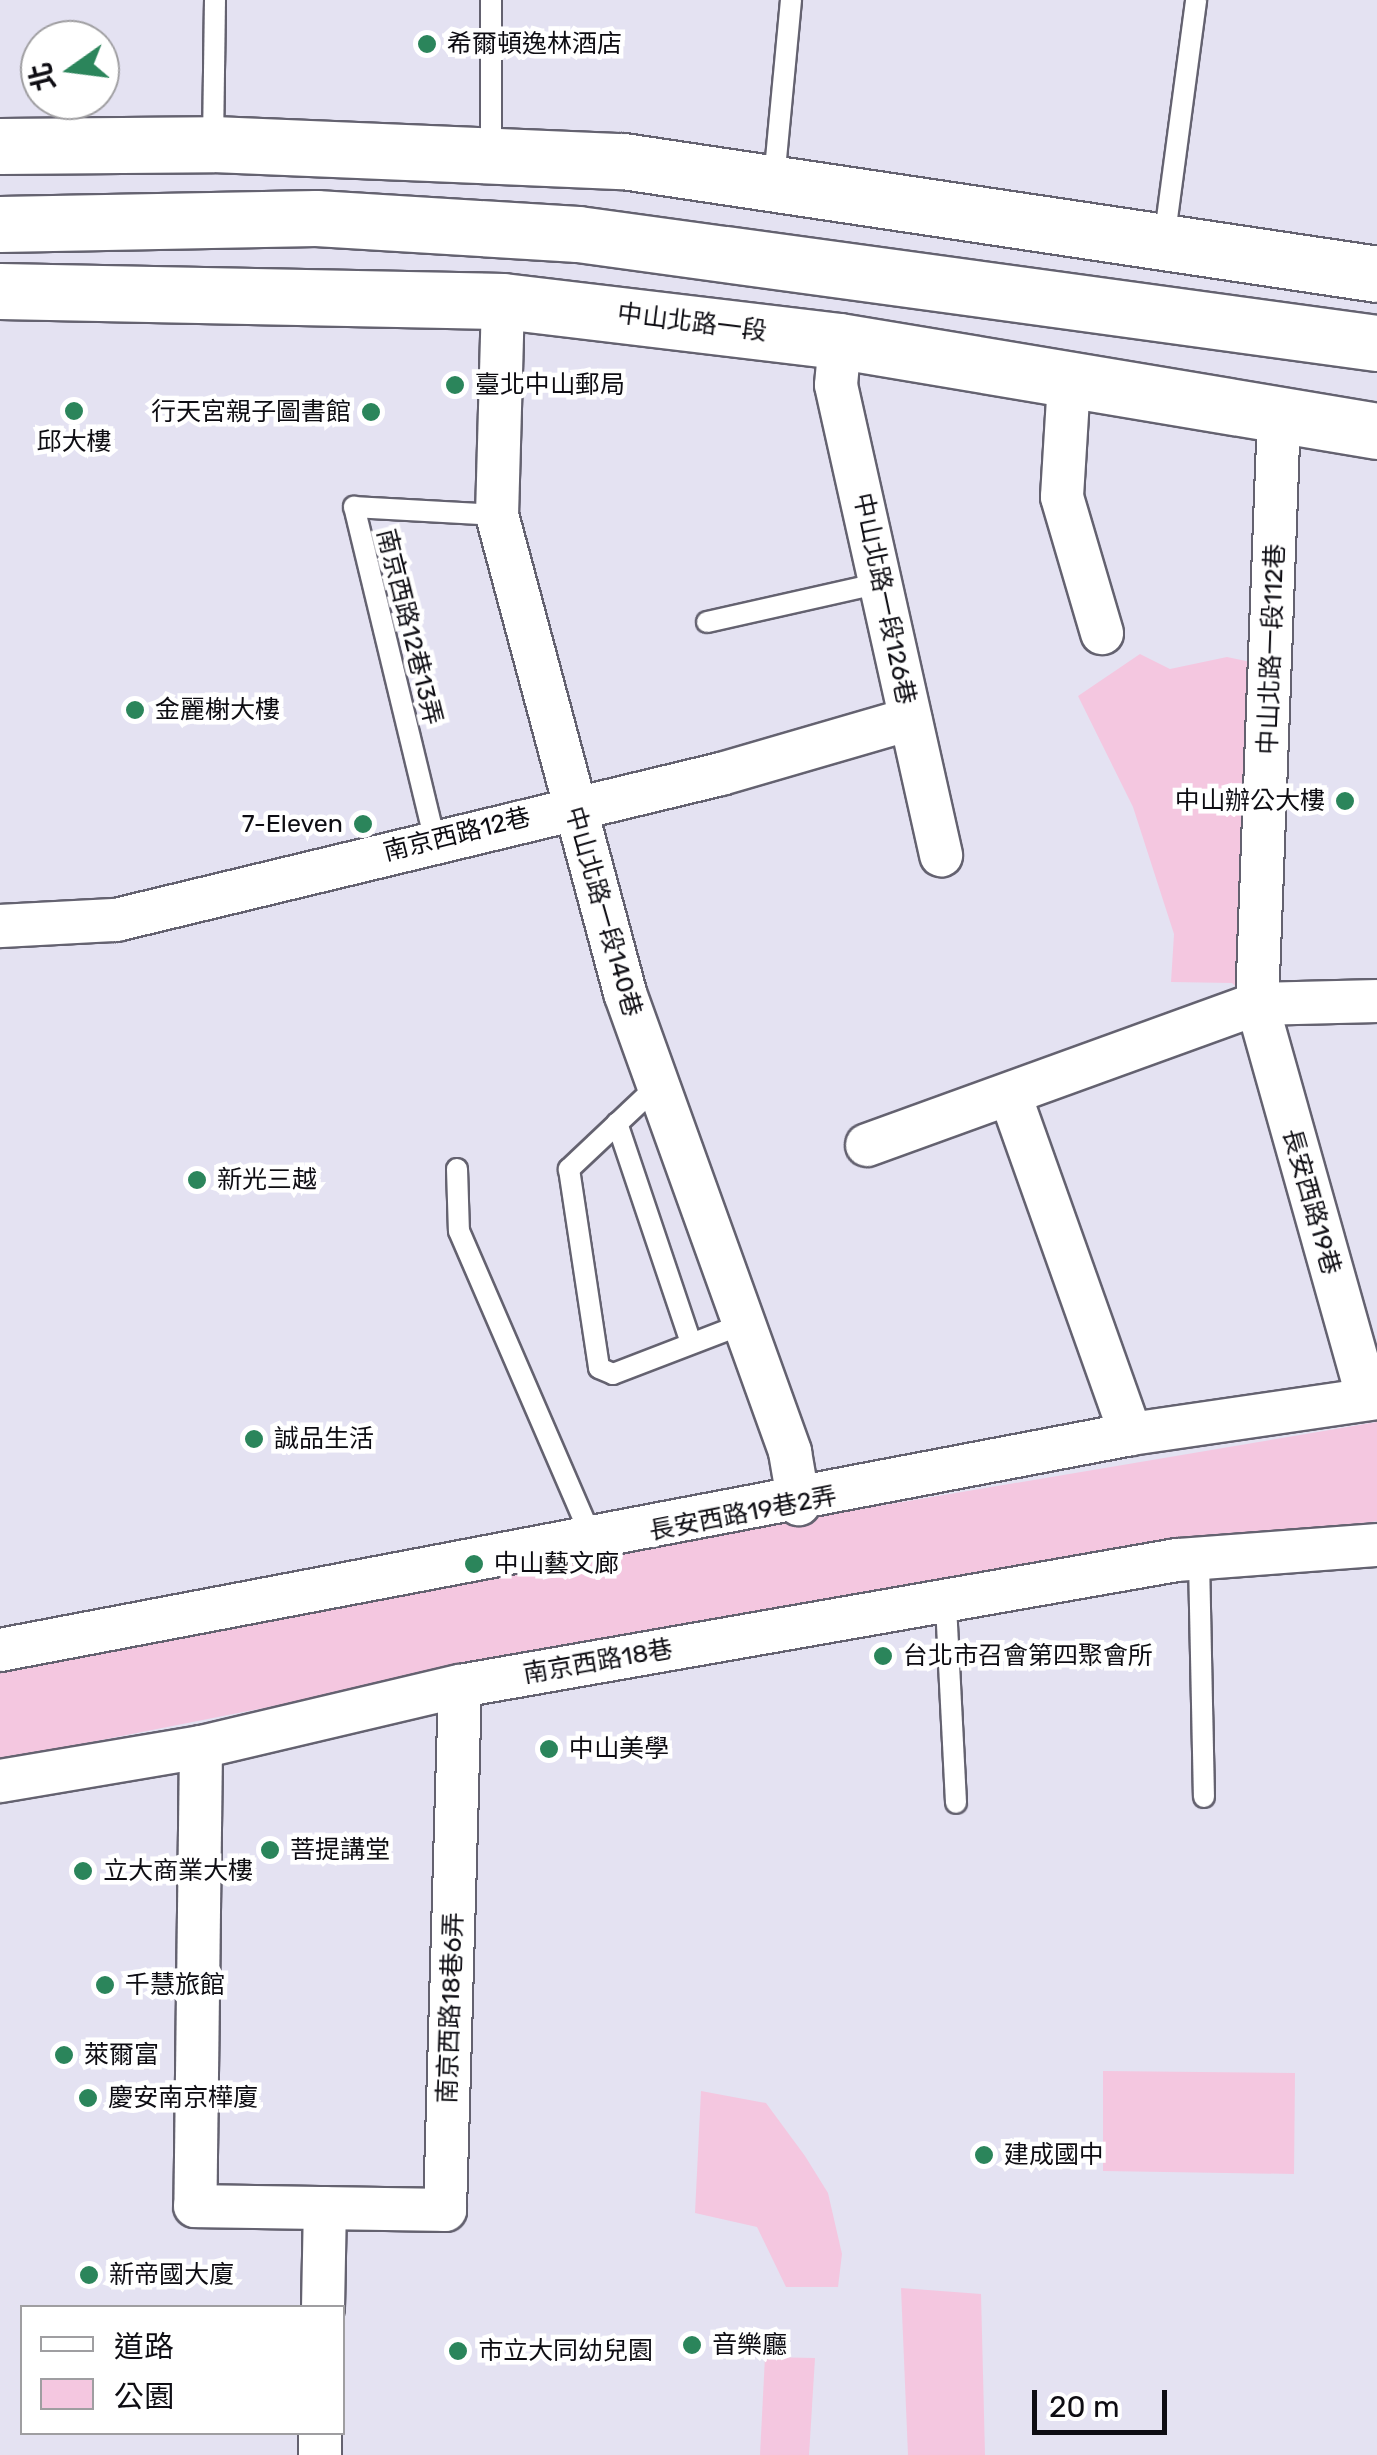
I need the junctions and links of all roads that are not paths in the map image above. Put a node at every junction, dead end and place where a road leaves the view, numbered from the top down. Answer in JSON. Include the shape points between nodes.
{"nodes":[{"id":1,"x":215,"y":0,"type":"edge"},
{"id":2,"x":491,"y":0,"type":"edge"},
{"id":3,"x":791,"y":0,"type":"edge"},
{"id":4,"x":1196,"y":0,"type":"edge"},
{"id":5,"x":213,"y":144,"type":"junction"},
{"id":6,"x":0,"y":146,"type":"edge"},
{"id":7,"x":492,"y":151,"type":"junction"},
{"id":8,"x":774,"y":180,"type":"junction"},
{"id":9,"x":0,"y":224,"type":"edge"},
{"id":10,"x":1164,"y":243,"type":"junction"},
{"id":11,"x":1377,"y":274,"type":"edge"},
{"id":12,"x":0,"y":291,"type":"edge"},
{"id":13,"x":504,"y":301,"type":"junction"},
{"id":14,"x":840,"y":341,"type":"junction"},
{"id":15,"x":1377,"y":344,"type":"edge"},
{"id":16,"x":1069,"y":382,"type":"junction"},
{"id":17,"x":1278,"y":415,"type":"junction"},
{"id":18,"x":1377,"y":430,"type":"edge"},
{"id":19,"x":497,"y":515,"type":"junction"},
{"id":20,"x":880,"y":583,"type":"junction"},
{"id":21,"x":706,"y":622,"type":"dead end"},
{"id":22,"x":1102,"y":633,"type":"dead end"},
{"id":23,"x":910,"y":719,"type":"junction"},
{"id":24,"x":572,"y":805,"type":"junction"},
{"id":25,"x":436,"y":841,"type":"junction"},
{"id":26,"x":940,"y":856,"type":"dead end"},
{"id":27,"x":0,"y":926,"type":"edge"},
{"id":28,"x":1377,"y":1001,"type":"edge"},
{"id":29,"x":1258,"y":1004,"type":"junction"},
{"id":30,"x":656,"y":1086,"type":"junction"},
{"id":31,"x":1010,"y":1095,"type":"junction"},
{"id":32,"x":617,"y":1123,"type":"junction"},
{"id":33,"x":867,"y":1145,"type":"dead end"},
{"id":34,"x":457,"y":1169,"type":"dead end"},
{"id":35,"x":743,"y":1324,"type":"junction"},
{"id":36,"x":691,"y":1343,"type":"junction"},
{"id":37,"x":1372,"y":1398,"type":"edge"},
{"id":38,"x":1131,"y":1434,"type":"junction"},
{"id":39,"x":799,"y":1504,"type":"junction"},
{"id":40,"x":594,"y":1542,"type":"junction"},
{"id":41,"x":1377,"y":1545,"type":"edge"},
{"id":42,"x":1200,"y":1560,"type":"junction"},
{"id":43,"x":946,"y":1605,"type":"junction"},
{"id":44,"x":0,"y":1650,"type":"edge"},
{"id":45,"x":460,"y":1686,"type":"junction"},
{"id":46,"x":201,"y":1747,"type":"junction"},
{"id":47,"x":0,"y":1781,"type":"edge"},
{"id":48,"x":1204,"y":1797,"type":"dead end"},
{"id":49,"x":956,"y":1803,"type":"dead end"},
{"id":50,"x":325,"y":2208,"type":"junction"},
{"id":51,"x":323,"y":2305,"type":"edge"}],
"edges":[{"from":1,"to":5,"type":"lane"},
{"from":2,"to":7,"type":"lane"},
{"from":3,"to":8,"type":"lane"},
{"from":4,"to":10,"type":"lane"},
{"from":5,"to":6,"type":"main road"},
{"from":5,"to":7,"type":"main road"},
{"from":7,"to":8,"type":"main road"},
{"from":8,"to":10,"type":"main road"},
{"from":9,"to":15,"type":"main road","via":[[316,218],[578,234]]},
{"from":10,"to":11,"type":"main road"},
{"from":12,"to":13,"type":"main road","name":"中山北路一段"},
{"from":13,"to":14,"type":"main road","name":"中山北路一段"},
{"from":13,"to":19,"type":"street","name":"中山北路一段140巷"},
{"from":14,"to":16,"type":"main road","name":"中山北路一段"},
{"from":14,"to":20,"type":"street","name":"中山北路一段126巷","via":[[836,385]]},
{"from":16,"to":17,"type":"main road","name":"中山北路一段"},
{"from":16,"to":22,"type":"street","via":[[1062,497]]},
{"from":17,"to":18,"type":"main road","name":"中山北路一段"},
{"from":17,"to":29,"type":"street","name":"中山北路一段112巷"},
{"from":19,"to":24,"type":"street","name":"中山北路一段140巷"},
{"from":19,"to":25,"type":"lane","name":"南京西路12巷13弄","via":[[354,507]]},
{"from":20,"to":21,"type":"lane"},
{"from":20,"to":23,"type":"street","name":"中山北路一段126巷"},
{"from":23,"to":24,"type":"street","name":"南京西路12巷","via":[[721,774]]},
{"from":23,"to":26,"type":"street","name":"中山北路一段126巷"},
{"from":24,"to":25,"type":"street","name":"南京西路12巷"},
{"from":24,"to":30,"type":"street","name":"中山北路一段140巷"},
{"from":25,"to":27,"type":"street","name":"南京西路12巷","via":[[116,920]]},
{"from":28,"to":29,"type":"street"},
{"from":29,"to":31,"type":"street"},
{"from":29,"to":37,"type":"street","name":"長安西路19巷"},
{"from":30,"to":32,"type":"lane"},
{"from":30,"to":35,"type":"street","name":"中山北路一段140巷"},
{"from":31,"to":33,"type":"street"},
{"from":31,"to":38,"type":"street"},
{"from":32,"to":36,"type":"lane"},
{"from":32,"to":36,"type":"lane","via":[[570,1170],[592,1348],[613,1374]]},
{"from":34,"to":40,"type":"lane","via":[[460,1231]]},
{"from":35,"to":36,"type":"lane"},
{"from":35,"to":39,"type":"street","name":"中山北路一段140巷"},
{"from":37,"to":38,"type":"street","name":"長安西路19巷2弄"},
{"from":38,"to":39,"type":"street","name":"長安西路19巷2弄"},
{"from":39,"to":40,"type":"street","name":"長安西路19巷2弄"},
{"from":40,"to":44,"type":"street","name":"長安西路19巷2弄"},
{"from":41,"to":42,"type":"street","name":"南京西路18巷"},
{"from":42,"to":43,"type":"street","name":"南京西路18巷"},
{"from":42,"to":48,"type":"lane"},
{"from":43,"to":45,"type":"street","name":"南京西路18巷"},
{"from":43,"to":49,"type":"lane"},
{"from":45,"to":46,"type":"street","name":"南京西路18巷"},
{"from":45,"to":50,"type":"street","name":"南京西路18巷6弄","via":[[445,2210]]},
{"from":46,"to":47,"type":"street","name":"南京西路18巷"},
{"from":46,"to":50,"type":"street","via":[[195,2206]]},
{"from":50,"to":51,"type":"street"}]}
